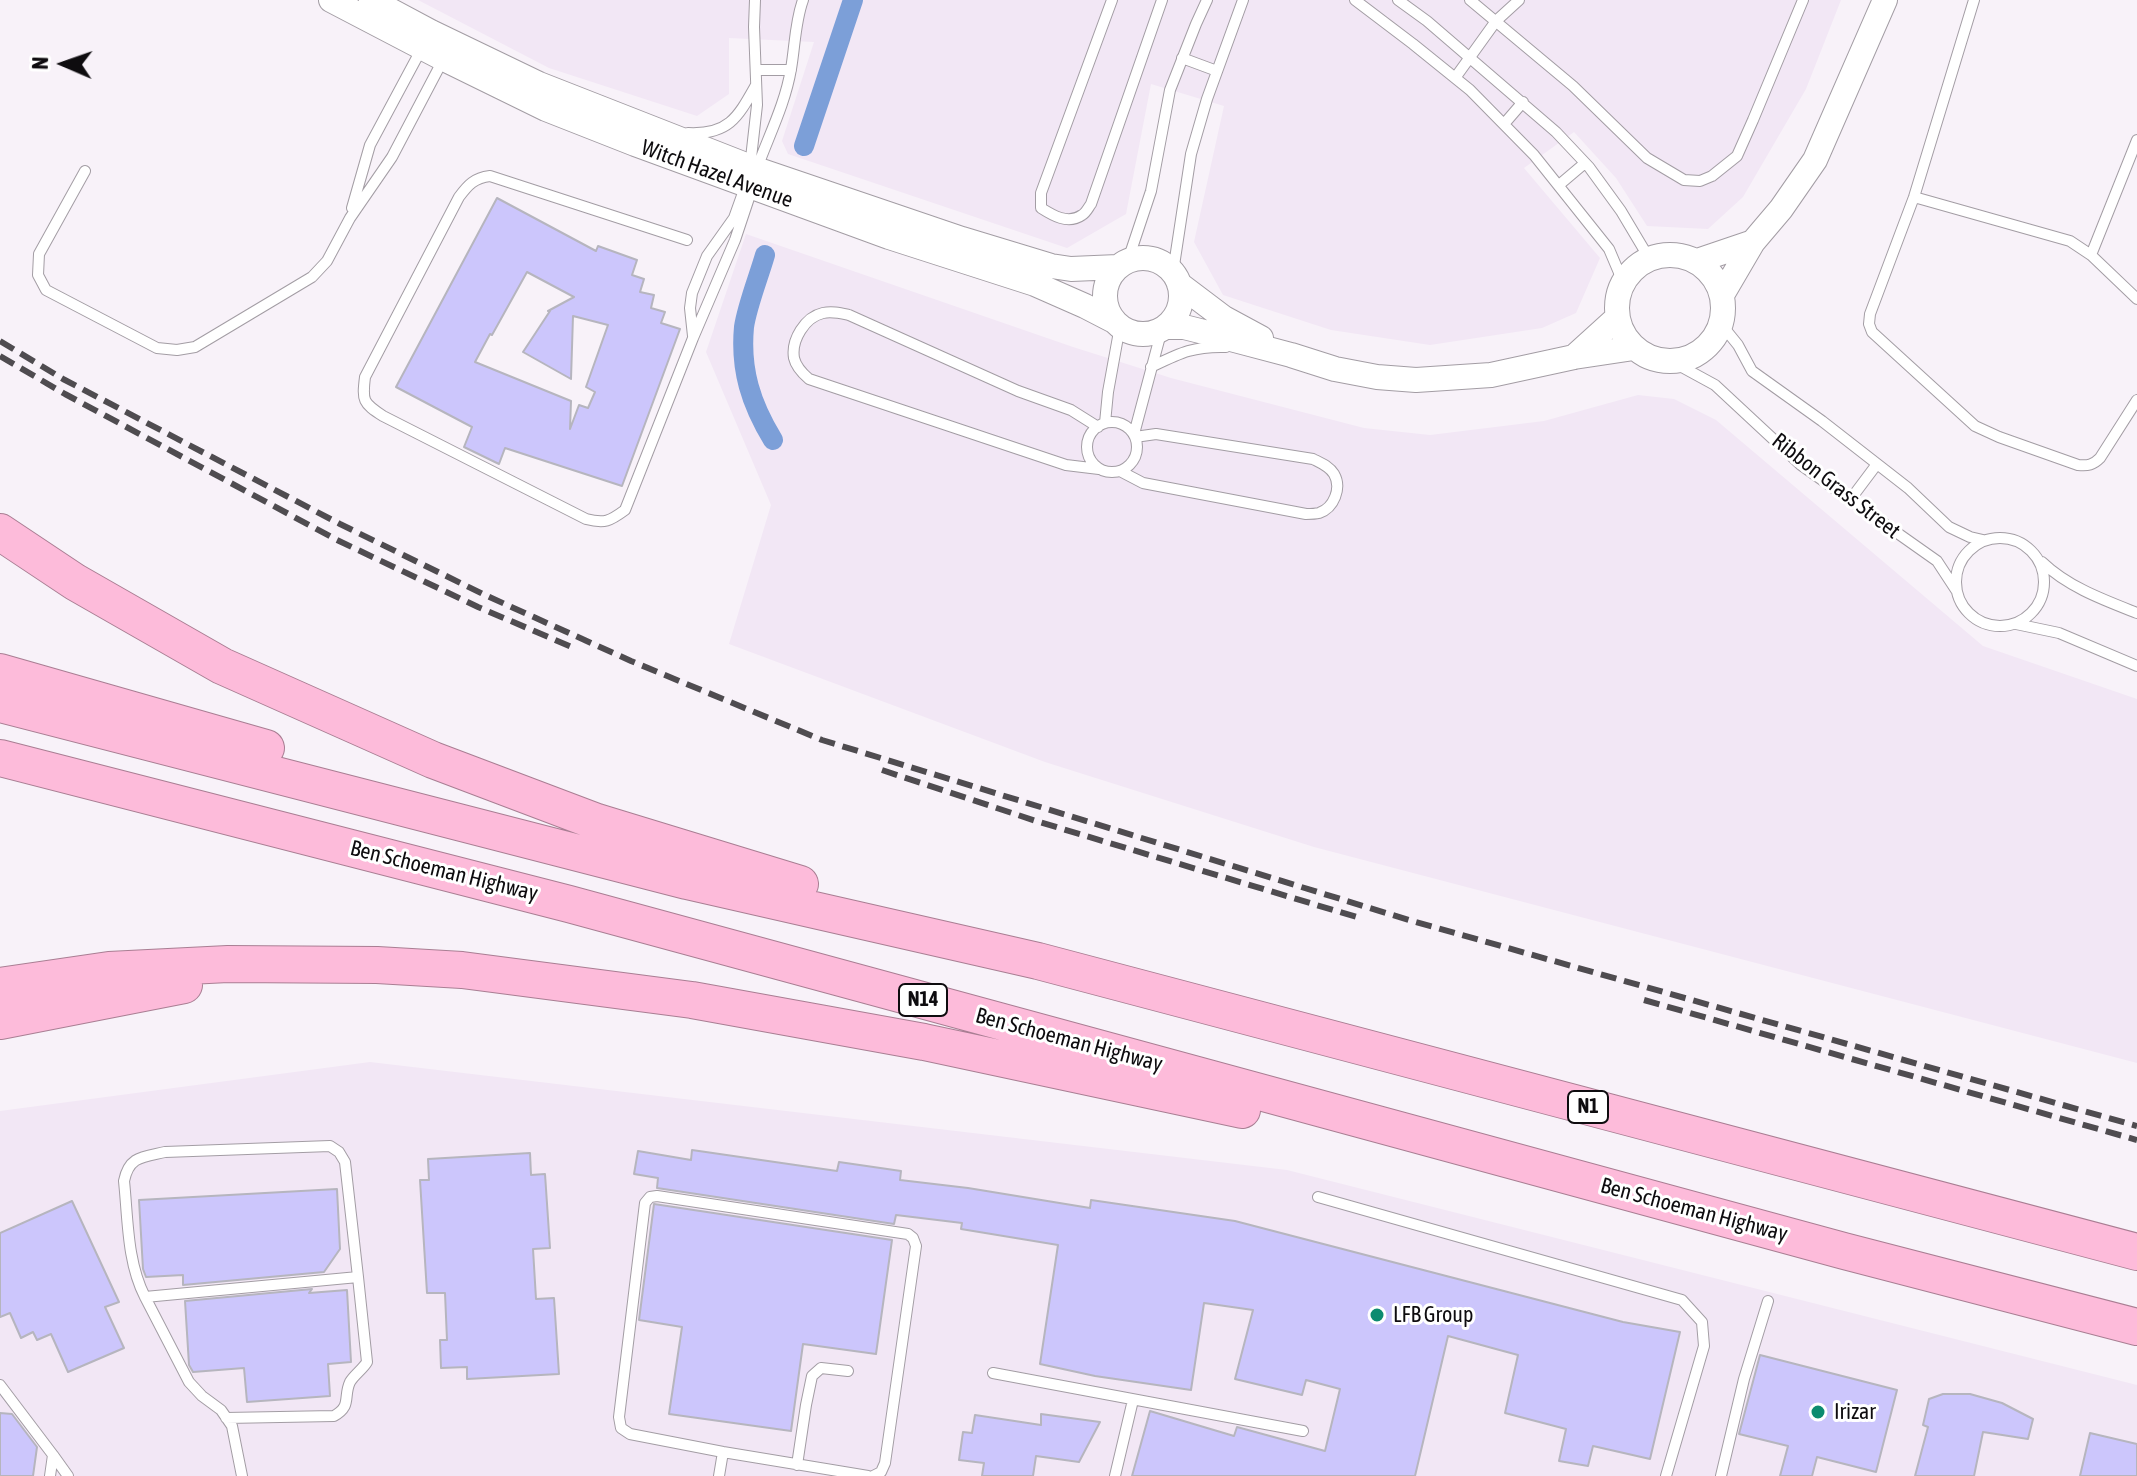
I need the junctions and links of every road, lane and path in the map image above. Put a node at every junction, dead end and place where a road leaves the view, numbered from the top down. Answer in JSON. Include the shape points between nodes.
{"nodes":[{"id":1,"x":331,"y":0,"type":"edge"},
{"id":2,"x":371,"y":0,"type":"edge"},
{"id":3,"x":755,"y":0,"type":"edge"},
{"id":4,"x":803,"y":0,"type":"edge"},
{"id":5,"x":1112,"y":0,"type":"edge"},
{"id":6,"x":1162,"y":0,"type":"edge"},
{"id":7,"x":1207,"y":0,"type":"edge"},
{"id":8,"x":1243,"y":0,"type":"edge"},
{"id":9,"x":1355,"y":0,"type":"edge"},
{"id":10,"x":1398,"y":0,"type":"edge"},
{"id":11,"x":1470,"y":0,"type":"edge"},
{"id":12,"x":1519,"y":0,"type":"edge"},
{"id":13,"x":1803,"y":0,"type":"edge"},
{"id":14,"x":1885,"y":0,"type":"edge"},
{"id":15,"x":1974,"y":0,"type":"edge"},
{"id":16,"x":1496,"y":21,"type":"junction"},
{"id":17,"x":437,"y":46,"type":"junction"},
{"id":18,"x":1470,"y":57,"type":"junction"},
{"id":19,"x":1182,"y":58,"type":"junction"},
{"id":20,"x":757,"y":70,"type":"junction"},
{"id":21,"x":791,"y":70,"type":"junction"},
{"id":22,"x":1217,"y":71,"type":"junction"},
{"id":23,"x":1455,"y":78,"type":"junction"},
{"id":24,"x":756,"y":85,"type":"junction"},
{"id":25,"x":1523,"y":102,"type":"junction"},
{"id":26,"x":1504,"y":124,"type":"junction"},
{"id":27,"x":658,"y":133,"type":"junction"},
{"id":28,"x":2137,"y":140,"type":"edge"},
{"id":29,"x":2135,"y":153,"type":"edge"},
{"id":30,"x":1585,"y":163,"type":"junction"},
{"id":31,"x":85,"y":171,"type":"dead end"},
{"id":32,"x":751,"y":177,"type":"junction"},
{"id":33,"x":1559,"y":185,"type":"junction"},
{"id":34,"x":1914,"y":197,"type":"junction"},
{"id":35,"x":350,"y":218,"type":"junction"},
{"id":36,"x":687,"y":240,"type":"dead end"},
{"id":37,"x":1753,"y":242,"type":"junction"},
{"id":38,"x":2091,"y":255,"type":"junction"},
{"id":39,"x":1649,"y":258,"type":"junction"},
{"id":40,"x":1697,"y":261,"type":"junction"},
{"id":41,"x":1123,"y":263,"type":"junction"},
{"id":42,"x":1176,"y":278,"type":"junction"},
{"id":43,"x":1623,"y":282,"type":"junction"},
{"id":44,"x":1722,"y":295,"type":"junction"},
{"id":45,"x":2137,"y":299,"type":"edge"},
{"id":46,"x":1617,"y":318,"type":"junction"},
{"id":47,"x":1117,"y":324,"type":"junction"},
{"id":48,"x":1721,"y":324,"type":"junction"},
{"id":49,"x":1164,"y":328,"type":"junction"},
{"id":50,"x":693,"y":338,"type":"junction"},
{"id":51,"x":1260,"y":348,"type":"junction"},
{"id":52,"x":1634,"y":348,"type":"junction"},
{"id":53,"x":1291,"y":355,"type":"junction"},
{"id":54,"x":1574,"y":357,"type":"junction"},
{"id":55,"x":1671,"y":361,"type":"junction"},
{"id":56,"x":1151,"y":367,"type":"junction"},
{"id":57,"x":2137,"y":400,"type":"edge"},
{"id":58,"x":1101,"y":425,"type":"junction"},
{"id":59,"x":1134,"y":436,"type":"junction"},
{"id":60,"x":1877,"y":464,"type":"junction"},
{"id":61,"x":1099,"y":469,"type":"junction"},
{"id":62,"x":1120,"y":471,"type":"junction"},
{"id":63,"x":1850,"y":500,"type":"junction"},
{"id":64,"x":0,"y":532,"type":"edge"},
{"id":65,"x":1983,"y":540,"type":"junction"},
{"id":66,"x":2038,"y":557,"type":"junction"},
{"id":67,"x":1956,"y":590,"type":"junction"},
{"id":68,"x":2137,"y":613,"type":"edge"},
{"id":69,"x":2016,"y":624,"type":"junction"},
{"id":70,"x":2137,"y":666,"type":"edge"},
{"id":71,"x":0,"y":672,"type":"edge"},
{"id":72,"x":0,"y":704,"type":"edge"},
{"id":73,"x":0,"y":758,"type":"edge"},
{"id":74,"x":687,"y":881,"type":"junction"},
{"id":75,"x":1038,"y":961,"type":"junction"},
{"id":76,"x":304,"y":964,"type":"junction"},
{"id":77,"x":0,"y":986,"type":"edge"},
{"id":78,"x":0,"y":1021,"type":"edge"},
{"id":79,"x":1318,"y":1197,"type":"dead end"},
{"id":80,"x":1844,"y":1251,"type":"junction"},
{"id":81,"x":2137,"y":1252,"type":"edge"},
{"id":82,"x":358,"y":1277,"type":"junction"},
{"id":83,"x":145,"y":1297,"type":"junction"},
{"id":84,"x":1768,"y":1301,"type":"dead end"},
{"id":85,"x":2137,"y":1327,"type":"edge"},
{"id":86,"x":848,"y":1371,"type":"dead end"},
{"id":87,"x":993,"y":1373,"type":"dead end"},
{"id":88,"x":0,"y":1385,"type":"edge"},
{"id":89,"x":1133,"y":1400,"type":"junction"},
{"id":90,"x":226,"y":1418,"type":"junction"},
{"id":91,"x":1303,"y":1431,"type":"dead end"},
{"id":92,"x":723,"y":1452,"type":"junction"},
{"id":93,"x":53,"y":1455,"type":"junction"},
{"id":94,"x":797,"y":1465,"type":"junction"},
{"id":95,"x":50,"y":1476,"type":"edge"},
{"id":96,"x":68,"y":1476,"type":"edge"},
{"id":97,"x":242,"y":1476,"type":"edge"},
{"id":98,"x":719,"y":1476,"type":"edge"},
{"id":99,"x":870,"y":1476,"type":"edge"},
{"id":100,"x":1115,"y":1476,"type":"edge"},
{"id":101,"x":1666,"y":1476,"type":"edge"},
{"id":102,"x":1721,"y":1476,"type":"edge"}],
"edges":[{"from":1,"to":17,"type":"street","name":"Witch Hazel Avenue"},
{"from":2,"to":17,"type":"street","name":"Witch Hazel Avenue"},
{"from":3,"to":20,"type":"lane"},
{"from":4,"to":21,"type":"lane"},
{"from":5,"to":6,"type":"lane","via":[[1041,193],[1041,208],[1056,218],[1082,216],[1091,204]]},
{"from":7,"to":19,"type":"lane"},
{"from":8,"to":22,"type":"lane"},
{"from":9,"to":23,"type":"lane"},
{"from":10,"to":18,"type":"lane"},
{"from":11,"to":16,"type":"lane"},
{"from":12,"to":16,"type":"lane"},
{"from":13,"to":16,"type":"lane","via":[[1737,156],[1700,181],[1684,180],[1647,158]]},
{"from":14,"to":37,"type":"street","via":[[1815,160]]},
{"from":15,"to":34,"type":"lane"},
{"from":16,"to":18,"type":"lane"},
{"from":17,"to":27,"type":"street","name":"Witch Hazel Avenue"},
{"from":17,"to":32,"type":"street","name":"Witch Hazel Avenue","via":[[546,109]]},
{"from":17,"to":35,"type":"lane","via":[[392,157]]},
{"from":17,"to":35,"type":"lane","via":[[370,145]]},
{"from":18,"to":23,"type":"lane"},
{"from":18,"to":25,"type":"lane"},
{"from":19,"to":22,"type":"lane"},
{"from":19,"to":41,"type":"lane","via":[[1170,90],[1151,191]]},
{"from":20,"to":21,"type":"lane"},
{"from":20,"to":24,"type":"lane"},
{"from":21,"to":32,"type":"lane","via":[[779,115]]},
{"from":22,"to":42,"type":"lane","via":[[1191,154]]},
{"from":23,"to":26,"type":"lane"},
{"from":24,"to":27,"type":"lane","via":[[739,116],[725,127],[699,134]]},
{"from":24,"to":32,"type":"lane"},
{"from":25,"to":26,"type":"lane"},
{"from":25,"to":30,"type":"lane"},
{"from":26,"to":33,"type":"lane"},
{"from":27,"to":32,"type":"street","name":"Witch Hazel Avenue"},
{"from":28,"to":29,"type":"lane"},
{"from":29,"to":38,"type":"lane"},
{"from":30,"to":33,"type":"lane"},
{"from":30,"to":39,"type":"lane"},
{"from":31,"to":35,"type":"lane","via":[[39,254],[38,275],[54,296],[157,348],[195,347],[312,277]]},
{"from":32,"to":41,"type":"street","name":"Witch Hazel Avenue","via":[[1051,266]]},
{"from":32,"to":47,"type":"street","name":"Witch Hazel Avenue","via":[[917,246],[1035,284]]},
{"from":32,"to":50,"type":"lane","via":[[735,240]]},
{"from":32,"to":50,"type":"lane","via":[[692,293]]},
{"from":33,"to":43,"type":"lane","via":[[1609,249]]},
{"from":34,"to":38,"type":"lane","via":[[2070,241]]},
{"from":34,"to":57,"type":"lane","via":[[1870,314],[1877,338],[1975,426],[2078,465],[2100,458]]},
{"from":36,"to":50,"type":"lane","via":[[490,176],[477,178],[459,197],[365,377],[362,397],[383,416],[599,523],[625,510]]},
{"from":37,"to":40,"type":"street"},
{"from":37,"to":44,"type":"street"},
{"from":38,"to":45,"type":"lane"},
{"from":39,"to":40,"type":"street","via":[[1665,254]]},
{"from":39,"to":43,"type":"street"},
{"from":40,"to":44,"type":"street","via":[[1717,281]]},
{"from":41,"to":42,"type":"street","via":[[1152,259]]},
{"from":41,"to":47,"type":"street","via":[[1105,287],[1108,311]]},
{"from":42,"to":49,"type":"street","via":[[1179,307]]},
{"from":42,"to":53,"type":"street","via":[[1224,318]]},
{"from":43,"to":46,"type":"street"},
{"from":44,"to":48,"type":"street"},
{"from":46,"to":52,"type":"street"},
{"from":46,"to":54,"type":"street"},
{"from":47,"to":49,"type":"street","via":[[1140,334]]},
{"from":47,"to":58,"type":"lane"},
{"from":48,"to":55,"type":"street","via":[[1702,351]]},
{"from":48,"to":60,"type":"lane","name":"Ribbon Grass Street","via":[[1752,371]]},
{"from":49,"to":51,"type":"street","via":[[1184,327]]},
{"from":49,"to":56,"type":"lane"},
{"from":51,"to":53,"type":"street"},
{"from":51,"to":56,"type":"lane","via":[[1205,347]]},
{"from":52,"to":54,"type":"street"},
{"from":52,"to":55,"type":"street"},
{"from":53,"to":54,"type":"street","via":[[1335,369],[1416,380],[1491,375]]},
{"from":55,"to":63,"type":"lane","name":"Ribbon Grass Street","via":[[1715,385],[1801,465]]},
{"from":56,"to":59,"type":"lane"},
{"from":58,"to":59,"type":"lane","via":[[1121,424]]},
{"from":58,"to":61,"type":"lane","via":[[1087,448]]},
{"from":58,"to":61,"type":"lane","via":[[849,315],[823,313],[811,318],[795,342],[798,369],[809,379],[1066,465]]},
{"from":59,"to":62,"type":"lane","via":[[1133,461]]},
{"from":59,"to":62,"type":"lane","via":[[1156,434],[1313,459],[1327,466],[1338,488],[1333,504],[1321,513],[1306,514],[1143,483]]},
{"from":60,"to":63,"type":"lane"},
{"from":60,"to":65,"type":"lane","name":"Ribbon Grass Street","via":[[1949,527]]},
{"from":61,"to":62,"type":"lane"},
{"from":63,"to":67,"type":"lane","name":"Ribbon Grass Street","via":[[1937,561]]},
{"from":64,"to":75,"type":"highway","via":[[75,582],[222,666],[433,760],[597,822]]},
{"from":65,"to":66,"type":"lane","name":"Ribbon Grass Street","via":[[2014,539]]},
{"from":65,"to":67,"type":"lane","via":[[1961,560]]},
{"from":66,"to":68,"type":"lane","name":"Ribbon Grass Street","via":[[2055,575]]},
{"from":66,"to":69,"type":"lane","via":[[2045,588],[2030,616]]},
{"from":67,"to":69,"type":"lane","name":"Ribbon Grass Street","via":[[1962,605],[1985,624]]},
{"from":69,"to":70,"type":"lane","name":"Ribbon Grass Street","via":[[2059,633]]},
{"from":71,"to":74,"type":"highway","via":[[527,823]]},
{"from":72,"to":74,"type":"highway"},
{"from":73,"to":80,"type":"highway","name":"Ben Schoeman Highway","number":"N14","via":[[569,904]]},
{"from":74,"to":75,"type":"highway"},
{"from":75,"to":81,"type":"highway","number":"N1"},
{"from":76,"to":77,"type":"highway","via":[[109,970]]},
{"from":76,"to":78,"type":"highway"},
{"from":76,"to":80,"type":"highway","via":[[462,970],[692,1000],[924,1042],[1329,1129]]},
{"from":79,"to":101,"type":"lane","via":[[1682,1300],[1702,1322],[1704,1346]]},
{"from":80,"to":85,"type":"highway","name":"Ben Schoeman Highway"},
{"from":82,"to":83,"type":"lane"},
{"from":82,"to":83,"type":"lane","via":[[345,1162],[330,1146],[165,1152],[138,1158],[126,1168],[124,1181],[134,1267]]},
{"from":82,"to":90,"type":"lane","via":[[367,1362],[350,1383],[342,1412]]},
{"from":83,"to":90,"type":"lane","via":[[189,1382]]},
{"from":84,"to":102,"type":"lane"},
{"from":86,"to":94,"type":"lane","via":[[821,1368],[812,1376]]},
{"from":87,"to":89,"type":"lane"},
{"from":88,"to":93,"type":"lane"},
{"from":89,"to":91,"type":"lane"},
{"from":89,"to":100,"type":"lane"},
{"from":90,"to":97,"type":"lane"},
{"from":92,"to":94,"type":"lane"},
{"from":92,"to":98,"type":"lane"},
{"from":92,"to":99,"type":"lane","via":[[621,1428],[645,1203],[650,1197],[913,1238],[885,1463],[881,1472]]},
{"from":93,"to":95,"type":"lane"},
{"from":93,"to":96,"type":"lane"},
{"from":94,"to":99,"type":"lane"}]}
